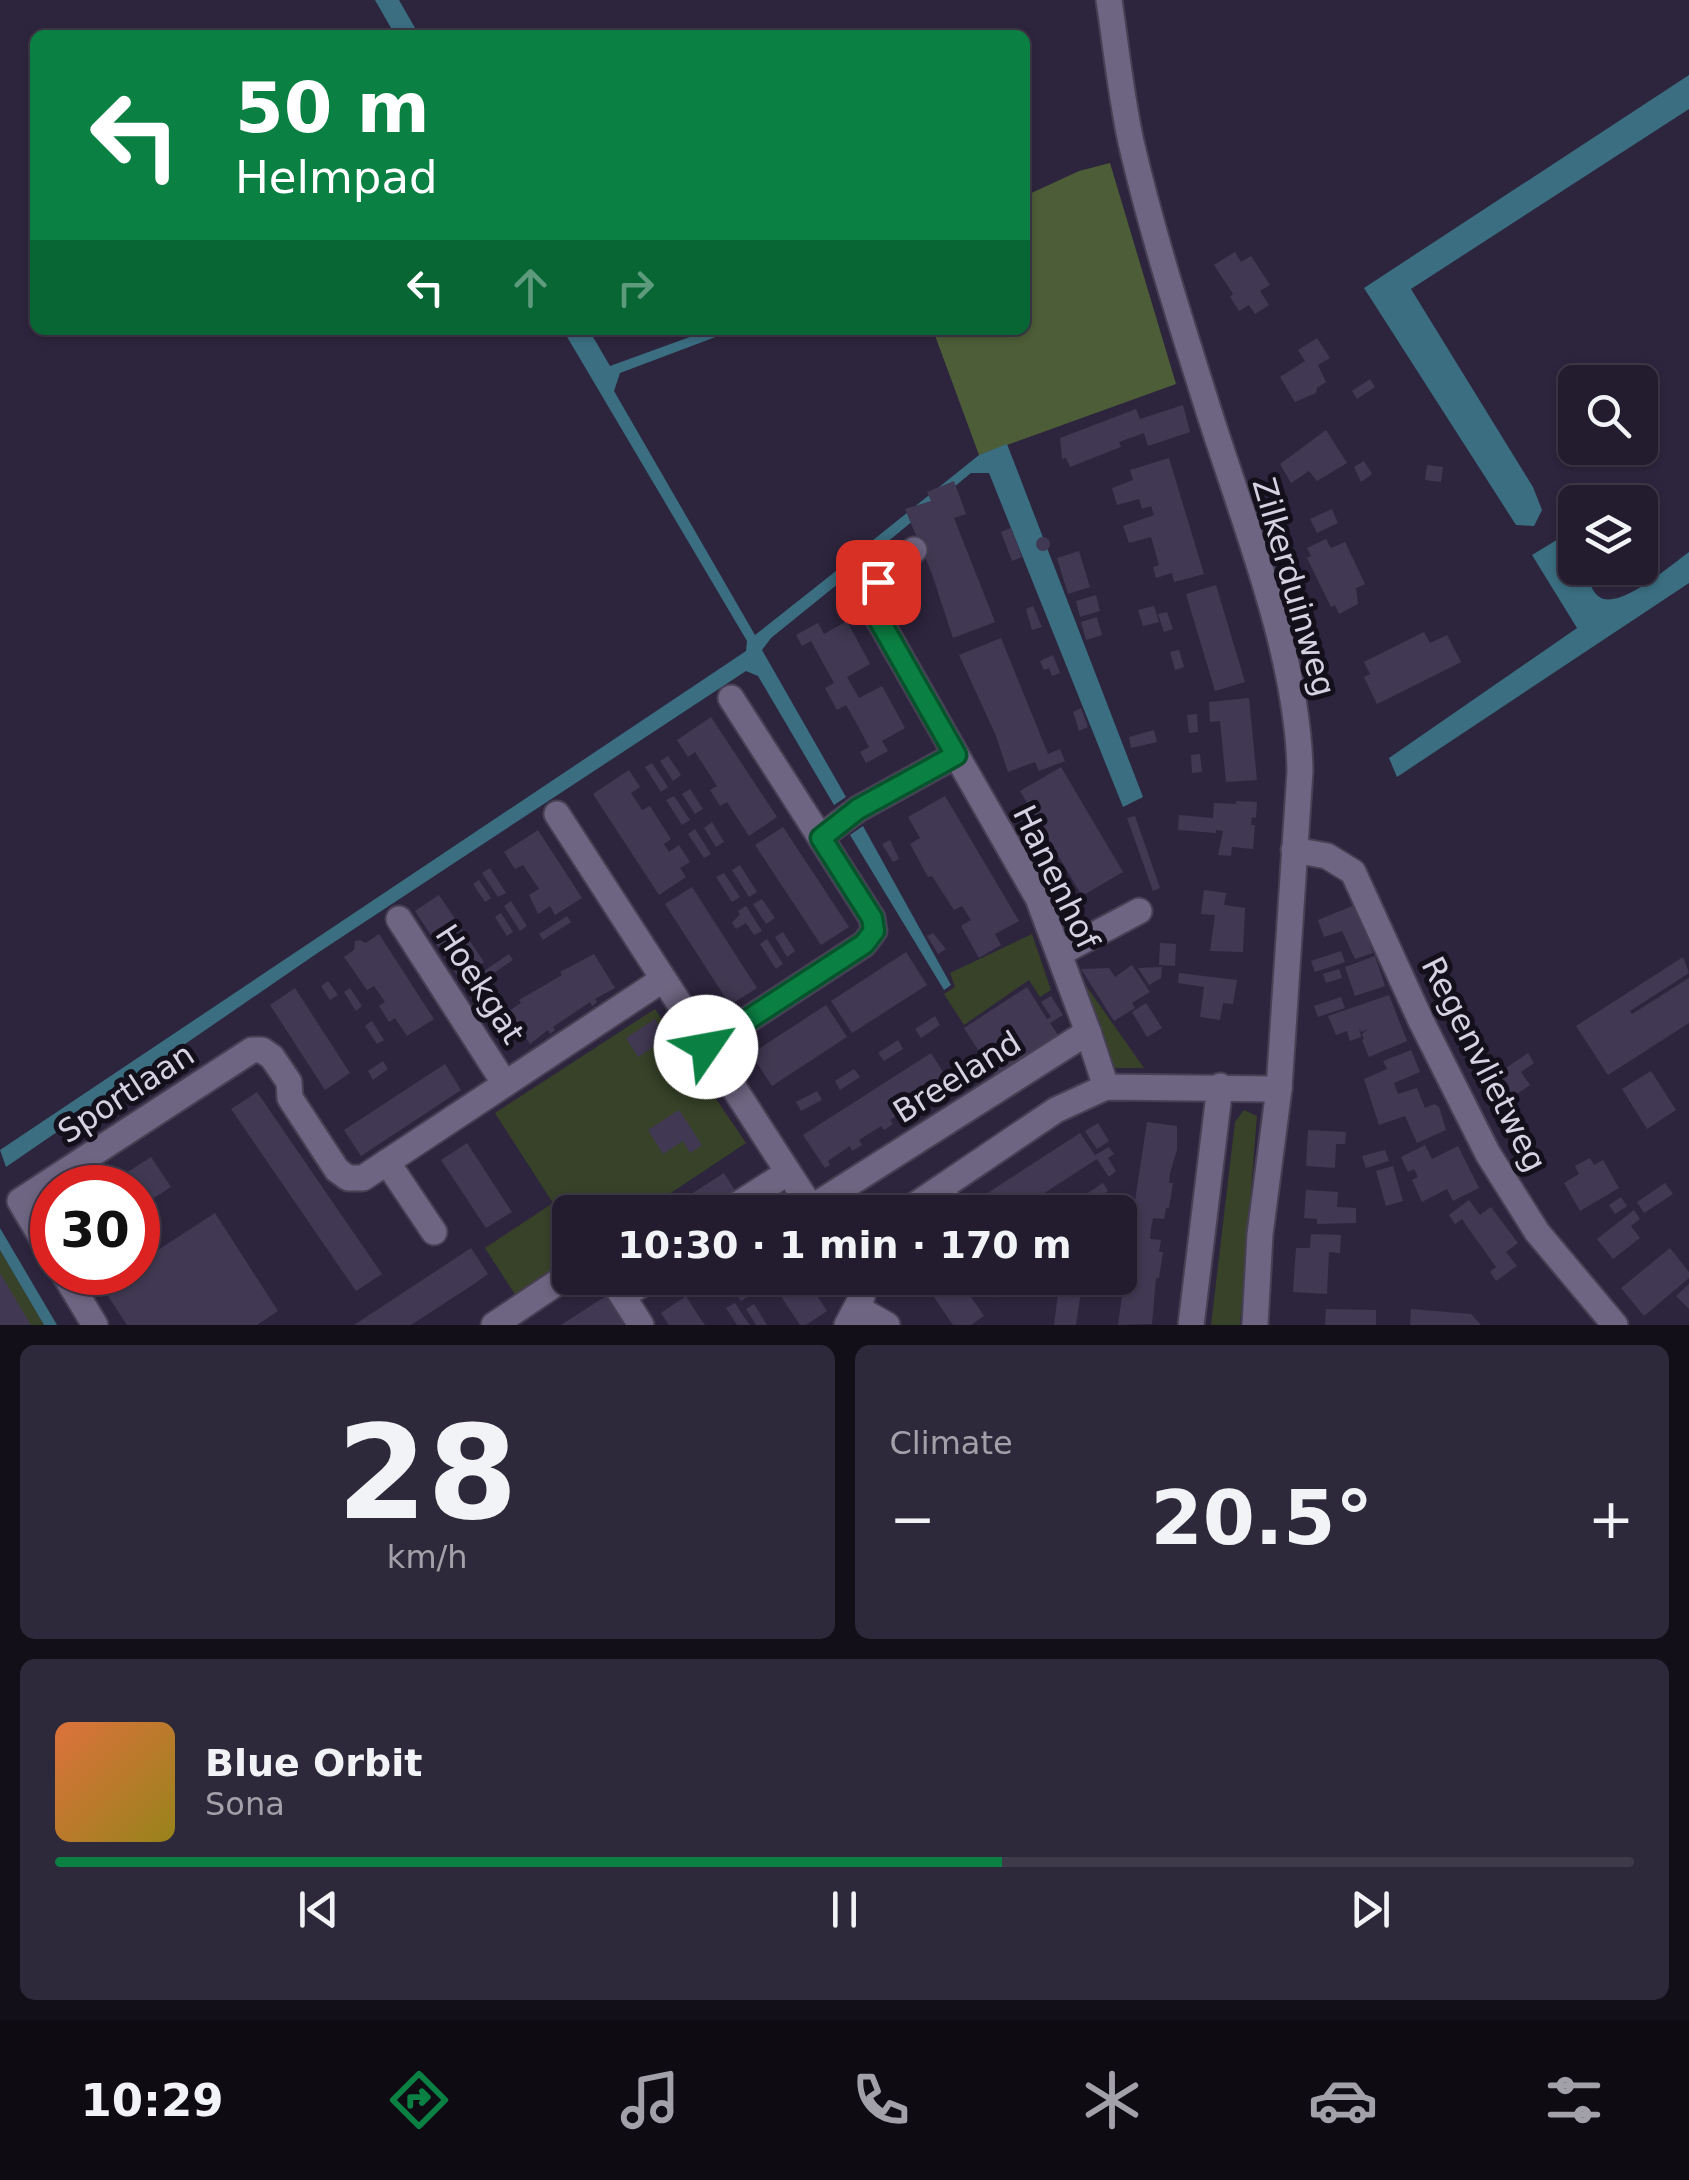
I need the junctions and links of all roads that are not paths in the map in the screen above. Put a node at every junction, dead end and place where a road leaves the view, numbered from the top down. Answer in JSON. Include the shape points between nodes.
{"nodes":[{"id":1,"x":1108,"y":0,"type":"edge"},
{"id":2,"x":914,"y":550,"type":"dead end"},
{"id":3,"x":732,"y":698,"type":"dead end"},
{"id":4,"x":956,"y":755,"type":"junction"},
{"id":5,"x":557,"y":814,"type":"dead end"},
{"id":6,"x":821,"y":838,"type":"junction"},
{"id":7,"x":1294,"y":850,"type":"junction"},
{"id":8,"x":1139,"y":910,"type":"dead end"},
{"id":9,"x":399,"y":919,"type":"dead end"},
{"id":10,"x":1060,"y":954,"type":"junction"},
{"id":11,"x":662,"y":980,"type":"junction"},
{"id":12,"x":1088,"y":1032,"type":"junction"},
{"id":13,"x":706,"y":1047,"type":"junction"},
{"id":14,"x":272,"y":1056,"type":"joint"},
{"id":15,"x":505,"y":1084,"type":"junction"},
{"id":16,"x":1220,"y":1086,"type":"junction"},
{"id":17,"x":1106,"y":1087,"type":"junction"},
{"id":18,"x":1278,"y":1089,"type":"junction"},
{"id":19,"x":387,"y":1162,"type":"junction"},
{"id":20,"x":75,"y":1165,"type":"edge"},
{"id":21,"x":788,"y":1173,"type":"junction"},
{"id":22,"x":940,"y":1189,"type":"junction"},
{"id":23,"x":30,"y":1194,"type":"edge"},
{"id":24,"x":753,"y":1195,"type":"edge"},
{"id":25,"x":802,"y":1195,"type":"edge"},
{"id":26,"x":835,"y":1195,"type":"edge"},
{"id":27,"x":931,"y":1195,"type":"edge"},
{"id":28,"x":944,"y":1195,"type":"edge"},
{"id":29,"x":30,"y":1218,"type":"edge"},
{"id":30,"x":434,"y":1232,"type":"dead end"},
{"id":31,"x":552,"y":1286,"type":"edge"},
{"id":32,"x":77,"y":1295,"type":"edge"},
{"id":33,"x":622,"y":1295,"type":"edge"},
{"id":34,"x":852,"y":1317,"type":"edge"},
{"id":35,"x":95,"y":1325,"type":"edge"},
{"id":36,"x":494,"y":1325,"type":"edge"},
{"id":37,"x":641,"y":1325,"type":"edge"},
{"id":38,"x":887,"y":1325,"type":"edge"},
{"id":39,"x":1190,"y":1325,"type":"edge"},
{"id":40,"x":1255,"y":1325,"type":"edge"},
{"id":41,"x":1615,"y":1325,"type":"edge"}],
"edges":[{"from":1,"to":7,"type":"street","name":"Zilkerduinweg","via":[[1148,210],[1295,700],[1300,771]]},
{"from":2,"to":4,"type":"street","name":"Hanenhof","via":[[878,582],[870,604]]},
{"from":3,"to":6,"type":"street"},
{"from":4,"to":6,"type":"street","via":[[858,809]]},
{"from":4,"to":10,"type":"street","name":"Hanenhof","via":[[1038,898]]},
{"from":5,"to":11,"type":"street","name":"Breeland"},
{"from":6,"to":13,"type":"street","via":[[874,931],[864,944]]},
{"from":7,"to":18,"type":"street","name":"Zilkerduinweg"},
{"from":7,"to":41,"type":"street","name":"Regenvlietweg","via":[[1336,860],[1360,882],[1488,1154],[1537,1232]]},
{"from":8,"to":10,"type":"street"},
{"from":9,"to":15,"type":"street","name":"Hoekgat"},
{"from":10,"to":12,"type":"street","name":"Hanenhof"},
{"from":11,"to":13,"type":"street","name":"Breeland"},
{"from":11,"to":15,"type":"street","name":"Hoekgat"},
{"from":12,"to":17,"type":"street"},
{"from":12,"to":26,"type":"street","name":"Breeland"},
{"from":13,"to":21,"type":"street","name":"Breeland"},
{"from":14,"to":19,"type":"street","name":"Hoekgat","via":[[289,1082],[290,1098],[337,1170],[363,1178]]},
{"from":14,"to":20,"type":"street","name":"Sportlaan","via":[[252,1050]]},
{"from":15,"to":19,"type":"street","name":"Hoekgat"},
{"from":16,"to":17,"type":"street"},
{"from":16,"to":18,"type":"street"},
{"from":16,"to":39,"type":"street"},
{"from":17,"to":22,"type":"street","via":[[1056,1110]]},
{"from":18,"to":40,"type":"street","name":"Zilkerduinweg"},
{"from":19,"to":30,"type":"street"},
{"from":21,"to":24,"type":"street"},
{"from":21,"to":25,"type":"street","name":"Breeland"},
{"from":22,"to":27,"type":"street"},
{"from":22,"to":28,"type":"street"},
{"from":23,"to":29,"type":"street","name":"Sportlaan","via":[[20,1201]]},
{"from":31,"to":36,"type":"street"},
{"from":32,"to":35,"type":"street"},
{"from":33,"to":37,"type":"street"},
{"from":34,"to":38,"type":"street"}]}
